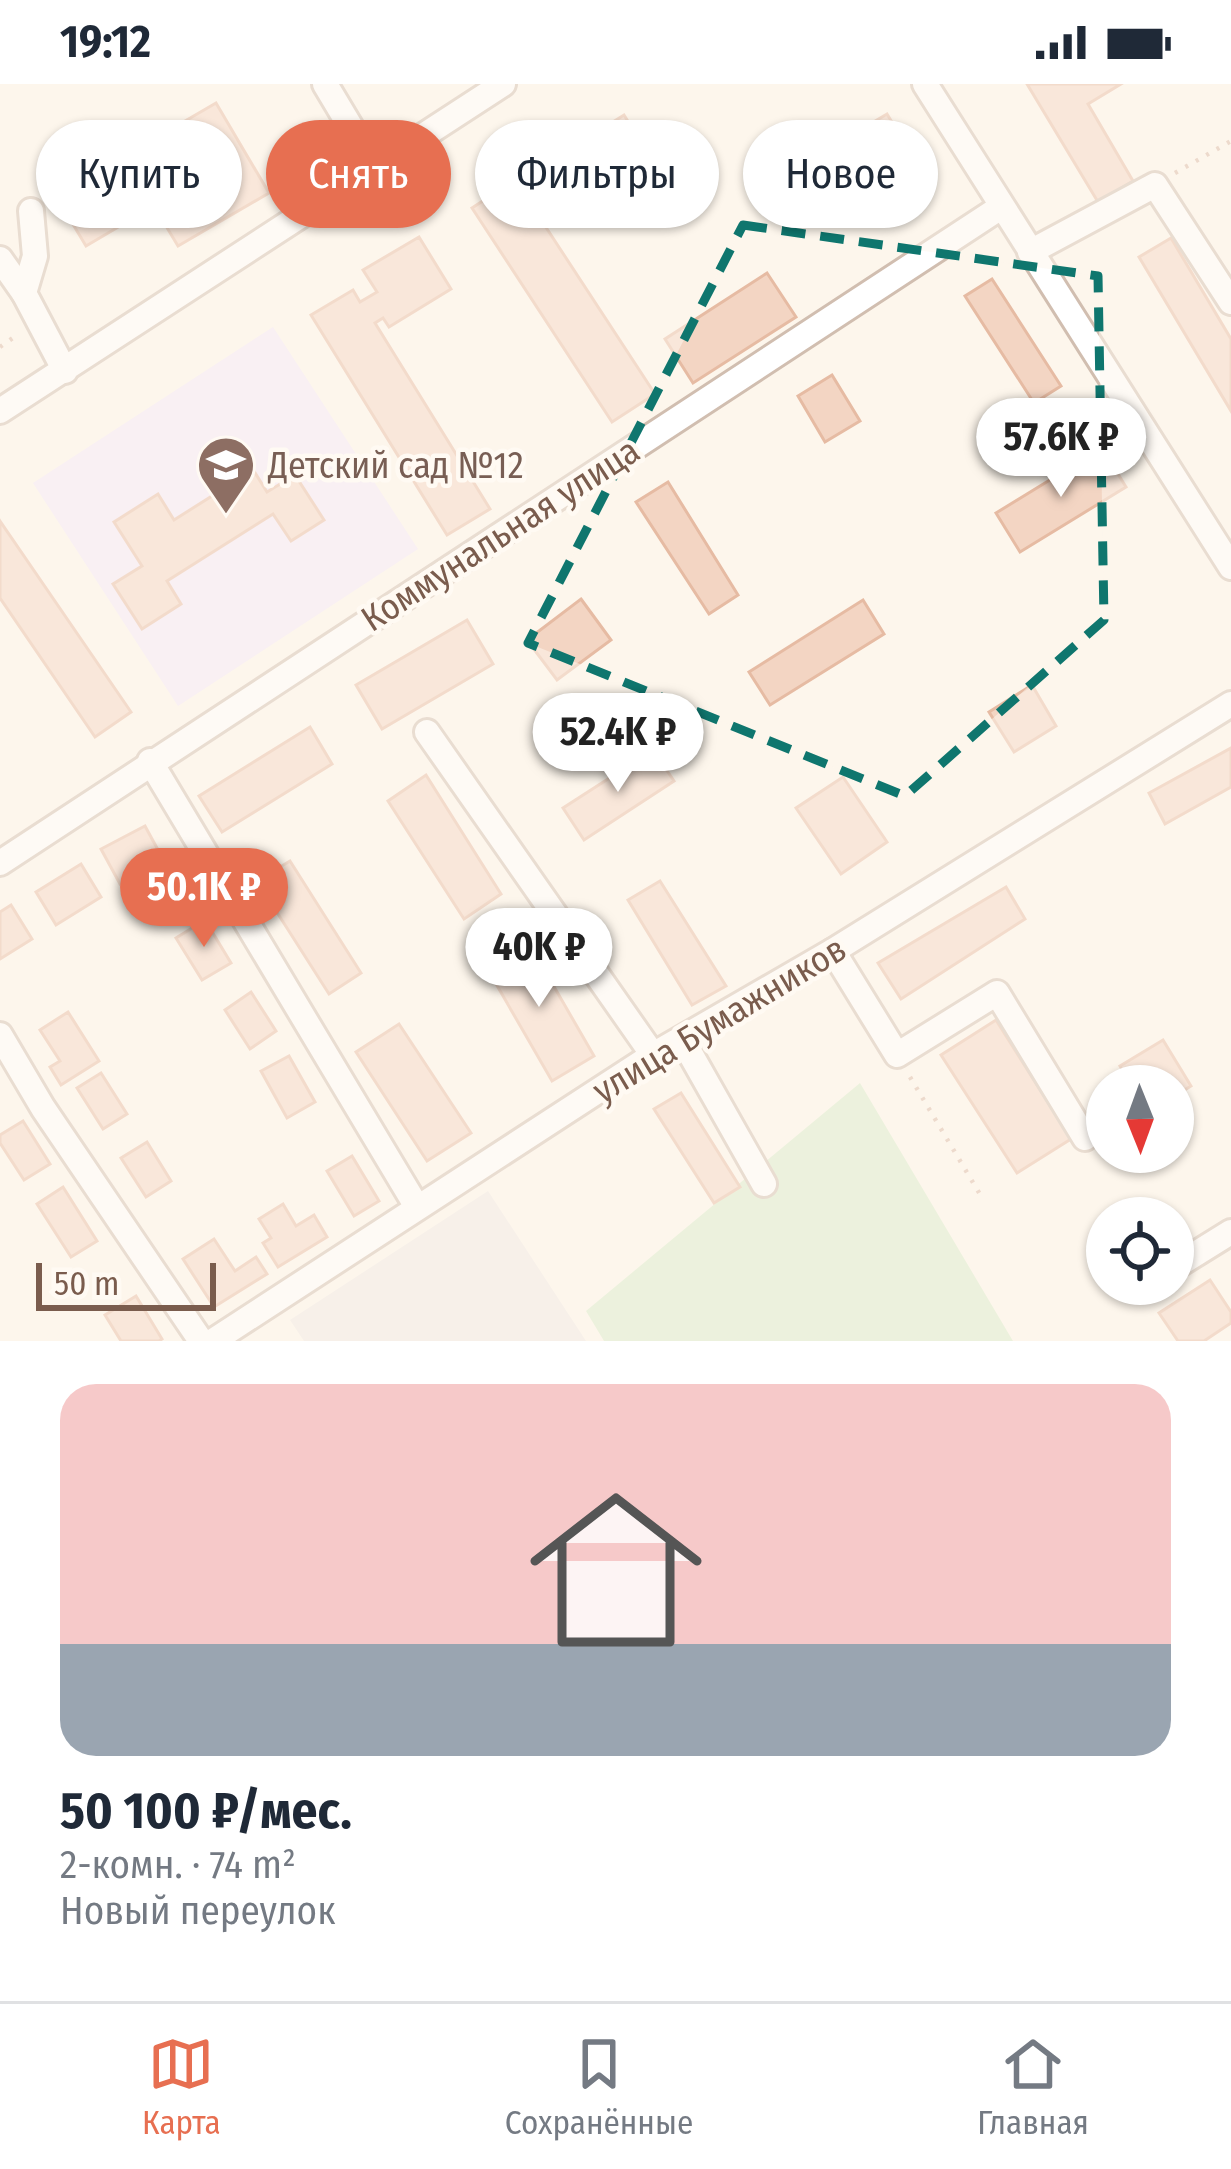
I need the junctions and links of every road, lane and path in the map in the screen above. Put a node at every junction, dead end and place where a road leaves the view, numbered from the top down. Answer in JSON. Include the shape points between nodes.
{"nodes":[{"id":1,"x":325,"y":84,"type":"edge"},
{"id":2,"x":503,"y":84,"type":"edge"},
{"id":3,"x":925,"y":84,"type":"edge"},
{"id":4,"x":347,"y":120,"type":"edge"},
{"id":5,"x":446,"y":120,"type":"edge"},
{"id":6,"x":1231,"y":140,"type":"edge"},
{"id":7,"x":1155,"y":185,"type":"junction"},
{"id":8,"x":1001,"y":207,"type":"junction"},
{"id":9,"x":32,"y":212,"type":"dead end"},
{"id":10,"x":281,"y":228,"type":"edge"},
{"id":11,"x":1030,"y":252,"type":"junction"},
{"id":12,"x":0,"y":259,"type":"edge"},
{"id":13,"x":24,"y":293,"type":"junction"},
{"id":14,"x":1231,"y":302,"type":"edge"},
{"id":15,"x":65,"y":371,"type":"junction"},
{"id":16,"x":0,"y":412,"type":"edge"},
{"id":17,"x":1231,"y":567,"type":"edge"},
{"id":18,"x":1231,"y":704,"type":"edge"},
{"id":19,"x":427,"y":732,"type":"dead end"},
{"id":20,"x":150,"y":761,"type":"junction"},
{"id":21,"x":0,"y":863,"type":"edge"},
{"id":22,"x":833,"y":951,"type":"junction"},
{"id":23,"x":0,"y":1035,"type":"edge"},
{"id":24,"x":682,"y":1039,"type":"junction"},
{"id":25,"x":897,"y":1054,"type":"junction"},
{"id":26,"x":653,"y":1055,"type":"junction"},
{"id":27,"x":1085,"y":1138,"type":"dead end"},
{"id":28,"x":764,"y":1184,"type":"dead end"},
{"id":29,"x":981,"y":1196,"type":"dead end"},
{"id":30,"x":417,"y":1207,"type":"junction"},
{"id":31,"x":1231,"y":1232,"type":"edge"},
{"id":32,"x":1194,"y":1255,"type":"edge"},
{"id":33,"x":201,"y":1341,"type":"edge"},
{"id":34,"x":213,"y":1341,"type":"edge"}],
"edges":[{"from":1,"to":4,"type":"street"},
{"from":2,"to":5,"type":"street"},
{"from":3,"to":8,"type":"street"},
{"from":6,"to":7,"type":"path"},
{"from":7,"to":11,"type":"street"},
{"from":7,"to":14,"type":"street"},
{"from":8,"to":11,"type":"street"},
{"from":8,"to":20,"type":"street","name":"Коммунальная улица"},
{"from":9,"to":13,"type":"street","via":[[35,256]]},
{"from":10,"to":15,"type":"street"},
{"from":11,"to":17,"type":"street"},
{"from":12,"to":13,"type":"street"},
{"from":13,"to":15,"type":"street"},
{"from":15,"to":16,"type":"street"},
{"from":18,"to":22,"type":"street","name":"улица Бумажников"},
{"from":19,"to":26,"type":"street"},
{"from":20,"to":21,"type":"street","name":"Коммунальная улица"},
{"from":20,"to":30,"type":"street"},
{"from":22,"to":24,"type":"street","name":"улица Бумажников"},
{"from":22,"to":25,"type":"street"},
{"from":23,"to":33,"type":"street"},
{"from":24,"to":26,"type":"street","name":"улица Бумажников"},
{"from":24,"to":28,"type":"street"},
{"from":25,"to":27,"type":"street","via":[[997,993]]},
{"from":25,"to":29,"type":"path"},
{"from":26,"to":30,"type":"street","name":"улица Бумажников"},
{"from":30,"to":34,"type":"street","name":"улица Бумажников"},
{"from":31,"to":32,"type":"street"}]}
